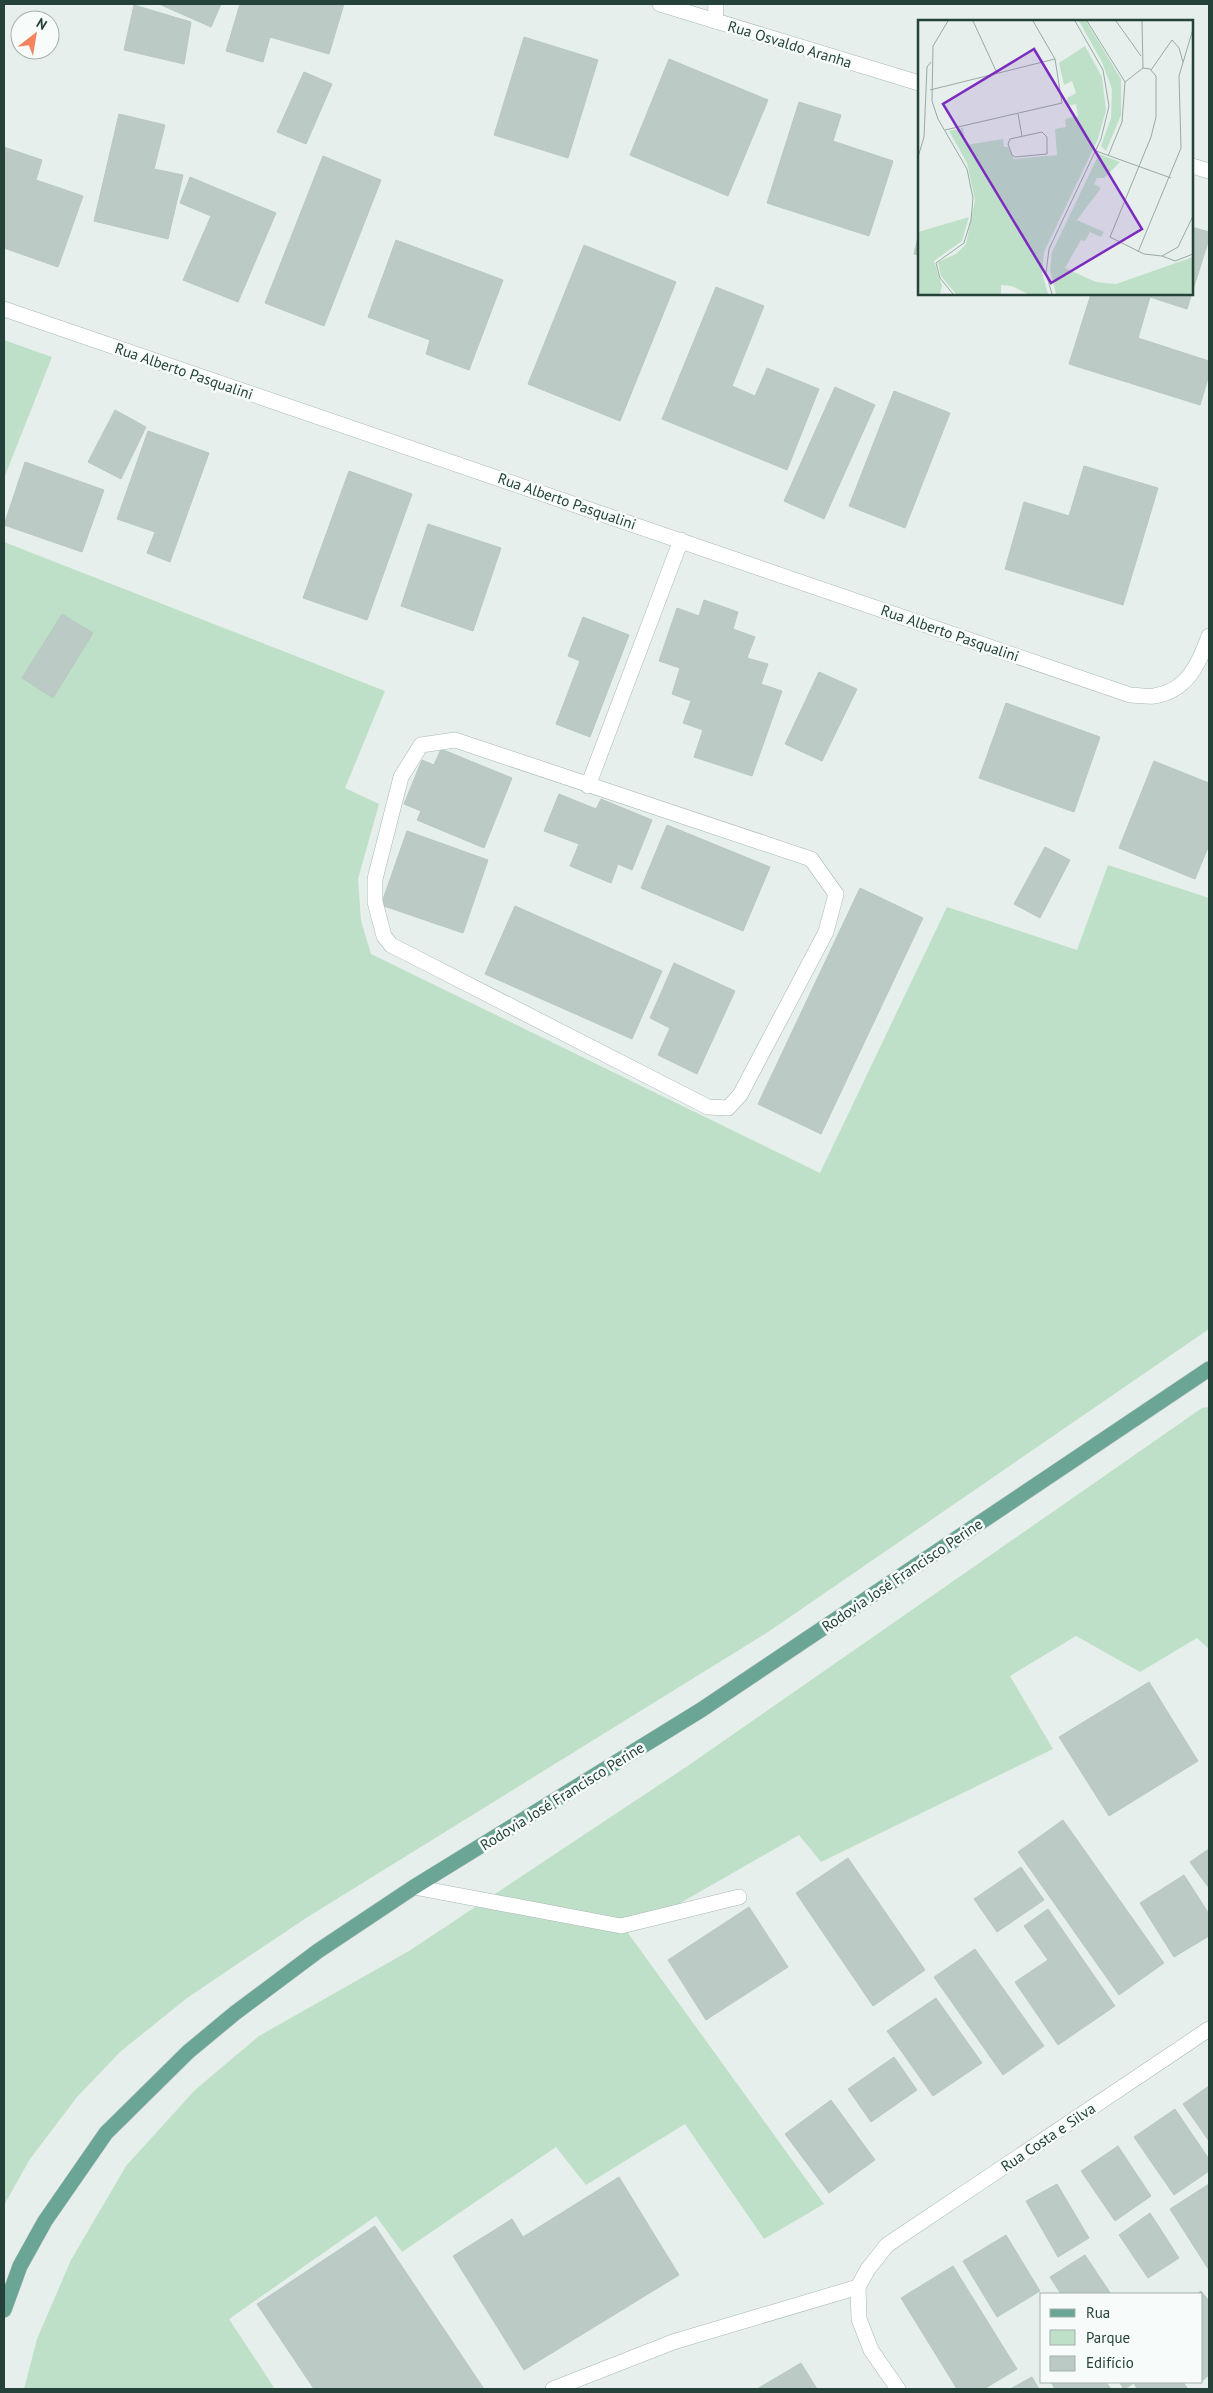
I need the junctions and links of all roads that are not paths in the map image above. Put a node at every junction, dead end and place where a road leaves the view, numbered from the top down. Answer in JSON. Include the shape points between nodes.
{"nodes":[{"id":1,"x":660,"y":4,"type":"edge"},
{"id":2,"x":716,"y":4,"type":"edge"},
{"id":3,"x":715,"y":21,"type":"junction"},
{"id":4,"x":918,"y":83,"type":"edge"},
{"id":5,"x":1193,"y":166,"type":"edge"},
{"id":6,"x":1209,"y":171,"type":"edge"},
{"id":7,"x":4,"y":309,"type":"edge"},
{"id":8,"x":681,"y":540,"type":"junction"},
{"id":9,"x":1209,"y":636,"type":"edge"},
{"id":10,"x":588,"y":786,"type":"junction"},
{"id":11,"x":1209,"y":1369,"type":"edge"},
{"id":12,"x":414,"y":1887,"type":"junction"},
{"id":13,"x":739,"y":1897,"type":"dead end"},
{"id":14,"x":1209,"y":2029,"type":"edge"},
{"id":15,"x":858,"y":2287,"type":"junction"},
{"id":16,"x":4,"y":2310,"type":"edge"},
{"id":17,"x":553,"y":2389,"type":"edge"},
{"id":18,"x":898,"y":2389,"type":"edge"}],
"edges":[{"from":1,"to":3,"type":"street","name":"Rua Osvaldo Aranha"},
{"from":2,"to":3,"type":"street"},
{"from":3,"to":4,"type":"street","name":"Rua Osvaldo Aranha"},
{"from":5,"to":6,"type":"street"},
{"from":7,"to":8,"type":"street","name":"Rua Alberto Pasqualini"},
{"from":8,"to":9,"type":"street","name":"Rua Alberto Pasqualini","via":[[1130,695],[1154,696],[1177,688],[1198,665]]},
{"from":8,"to":10,"type":"street"},
{"from":10,"to":10,"type":"street","via":[[455,740],[421,746],[401,778],[376,879],[375,902],[384,936],[392,945],[708,1107],[728,1108],[740,1095],[826,932],[836,894],[811,859]]},
{"from":11,"to":12,"type":"main road","name":"Rodovia José Francisco Perine","via":[[701,1710]]},
{"from":12,"to":13,"type":"street","via":[[621,1926]]},
{"from":12,"to":16,"type":"main road","name":"Rodovia José Francisco Perine","via":[[318,1951],[235,2013],[142,2094],[106,2133],[45,2221],[20,2266]]},
{"from":14,"to":15,"type":"street","name":"Rua Costa e Silva","via":[[887,2246]]},
{"from":15,"to":17,"type":"street","via":[[673,2342]]},
{"from":15,"to":18,"type":"street","via":[[859,2319],[871,2350]]}]}
